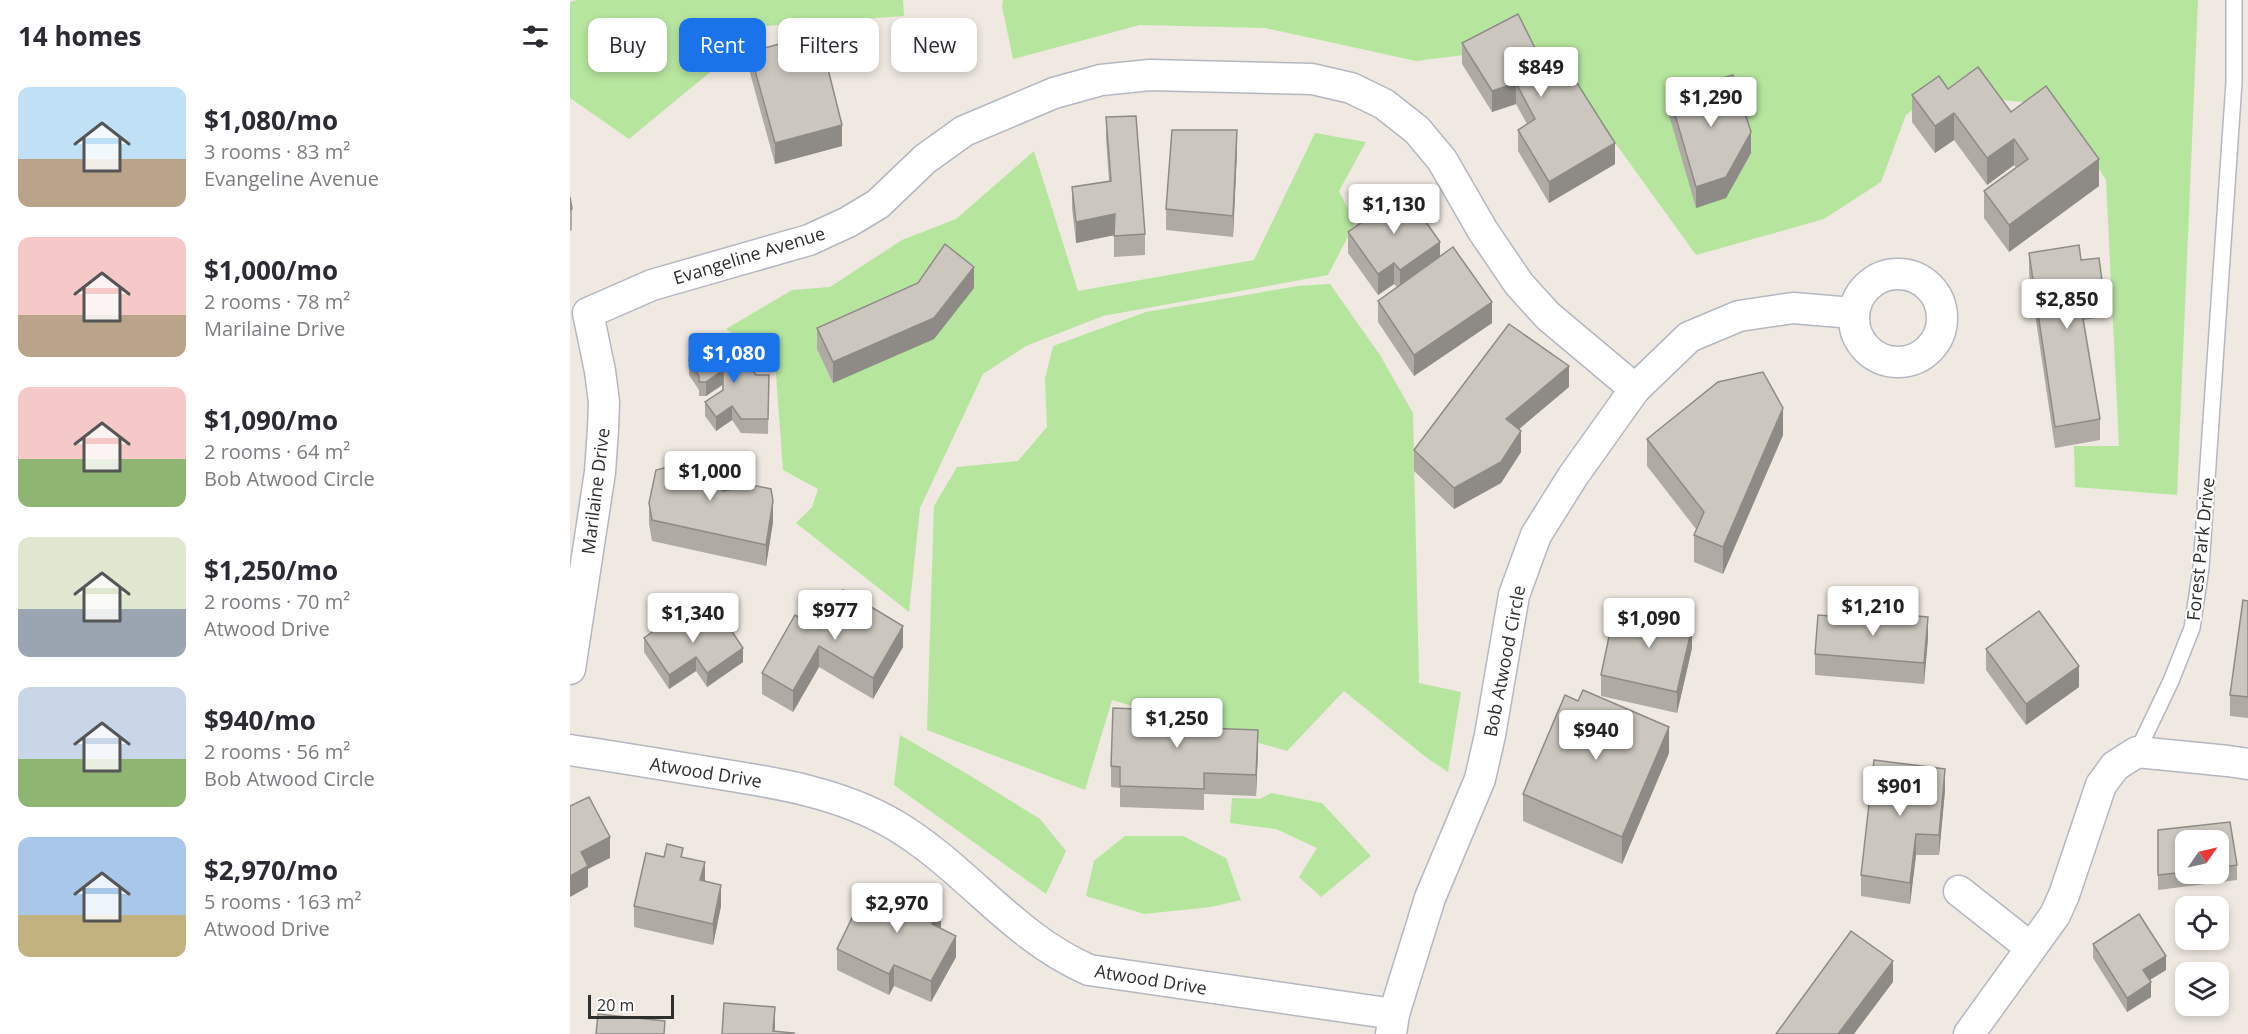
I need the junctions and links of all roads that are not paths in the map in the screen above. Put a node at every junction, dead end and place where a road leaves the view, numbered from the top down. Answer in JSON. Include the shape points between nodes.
{"nodes":[{"id":1,"x":2234,"y":0,"type":"edge"},
{"id":2,"x":1853,"y":313,"type":"dead end"},
{"id":3,"x":588,"y":314,"type":"joint"},
{"id":4,"x":1635,"y":389,"type":"junction"},
{"id":5,"x":570,"y":669,"type":"edge"},
{"id":6,"x":570,"y":750,"type":"edge"},
{"id":7,"x":2137,"y":752,"type":"junction"},
{"id":8,"x":2248,"y":765,"type":"edge"},
{"id":9,"x":1959,"y":891,"type":"dead end"},
{"id":10,"x":2031,"y":948,"type":"junction"},
{"id":11,"x":1392,"y":1024,"type":"edge"},
{"id":12,"x":1969,"y":1034,"type":"edge"}],
"edges":[{"from":1,"to":7,"type":"lane","name":"Forest Park Drive","via":[[2234,82],[2201,568],[2192,628]]},
{"from":2,"to":4,"type":"street","name":"Bob Atwood Circle","via":[[1793,308],[1739,316],[1689,337]]},
{"from":3,"to":4,"type":"street","name":"Evangeline Avenue","via":[[652,285],[809,240],[848,222],[878,204],[925,159],[964,131],[1054,93],[1101,80],[1150,75],[1312,79],[1351,88],[1384,104],[1417,130],[1442,160],[1519,284],[1548,316]]},
{"from":3,"to":5,"type":"street","name":"Marilaine Drive","via":[[600,371],[603,429]]},
{"from":4,"to":11,"type":"street","name":"Bob Atwood Circle","via":[[1536,535],[1514,595],[1480,779],[1430,898]]},
{"from":6,"to":11,"type":"street","name":"Atwood Drive","via":[[770,782],[864,808],[924,844],[1044,947],[1089,970]]},
{"from":7,"to":8,"type":"street"},
{"from":7,"to":10,"type":"street","name":"Forest Park Drive","via":[[2115,766],[2101,785],[2064,895]]},
{"from":9,"to":10,"type":"street"},
{"from":10,"to":12,"type":"street","name":"Forest Park Drive"}]}
